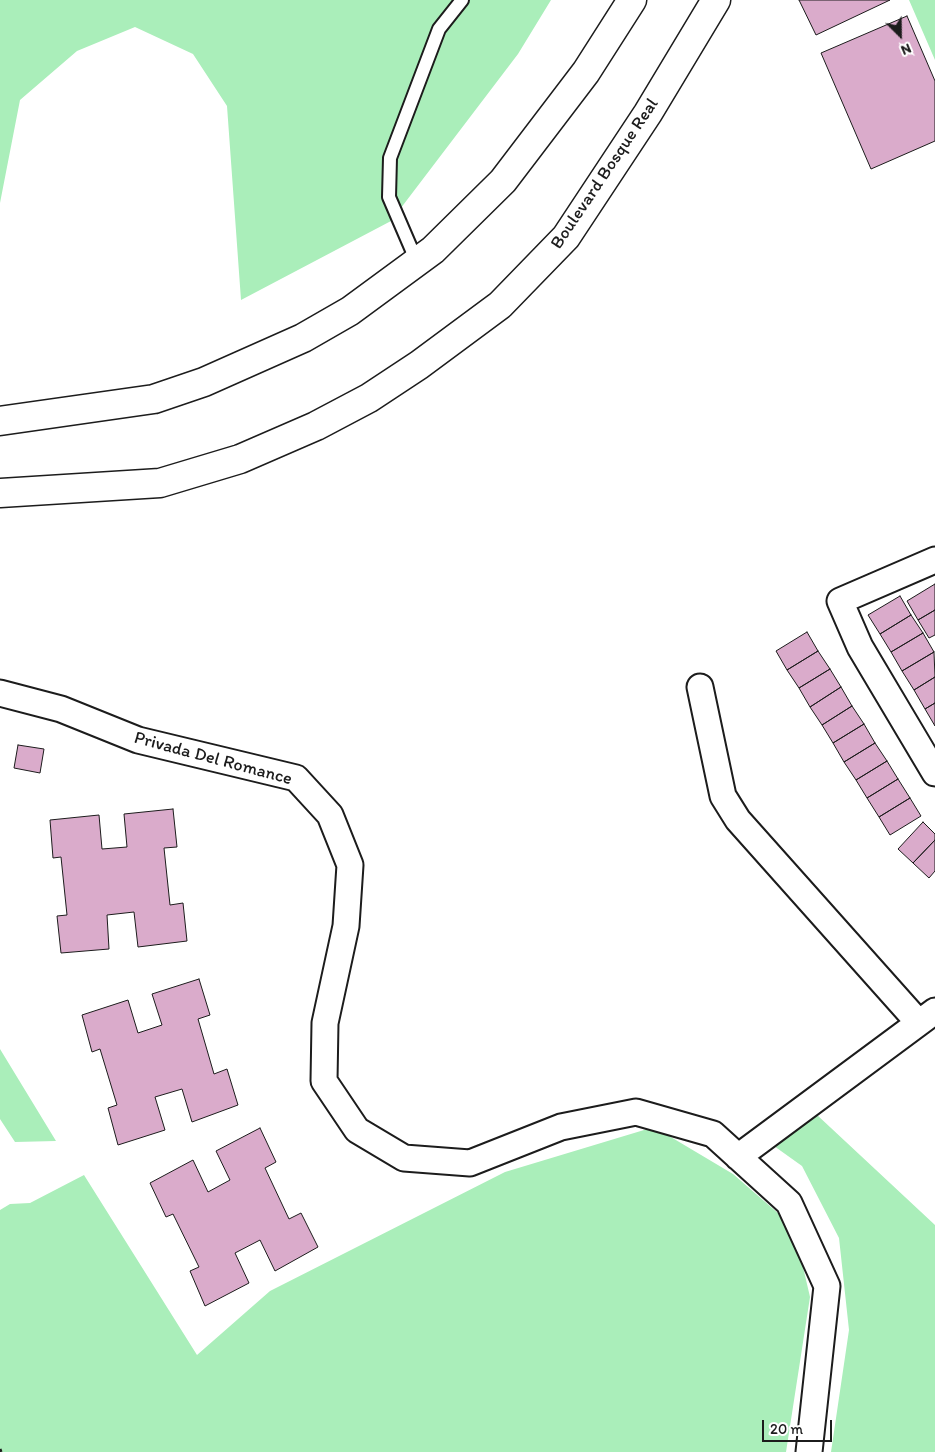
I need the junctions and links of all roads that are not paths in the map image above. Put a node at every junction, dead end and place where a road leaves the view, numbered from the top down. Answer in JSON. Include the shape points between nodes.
{"nodes":[{"id":1,"x":462,"y":0,"type":"edge"},
{"id":2,"x":632,"y":0,"type":"edge"},
{"id":3,"x":716,"y":0,"type":"edge"},
{"id":4,"x":417,"y":262,"type":"junction"},
{"id":5,"x":0,"y":421,"type":"edge"},
{"id":6,"x":0,"y":494,"type":"edge"},
{"id":7,"x":935,"y":560,"type":"edge"},
{"id":8,"x":700,"y":687,"type":"dead end"},
{"id":9,"x":3,"y":695,"type":"edge"},
{"id":10,"x":935,"y":773,"type":"edge"},
{"id":11,"x":927,"y":1017,"type":"edge"},
{"id":12,"x":738,"y":1157,"type":"junction"},
{"id":13,"x":809,"y":1452,"type":"edge"}],
"edges":[{"from":1,"to":4,"type":"lane","via":[[439,29],[390,158],[389,198]]},
{"from":2,"to":4,"type":"street","via":[[586,72],[503,181]]},
{"from":3,"to":6,"type":"street","name":"Boulevard Bosque Real","via":[[648,113],[566,237],[500,305],[419,365],[369,398],[240,459],[160,483]]},
{"from":4,"to":5,"type":"street","via":[[350,311],[303,338],[204,382],[154,399]]},
{"from":7,"to":10,"type":"street","via":[[840,601],[860,647]]},
{"from":8,"to":11,"type":"street","via":[[723,796],[738,820]]},
{"from":9,"to":12,"type":"street","name":"Privada Del Romance","via":[[61,709],[138,740],[296,778],[330,815],[350,865],[346,926],[324,1023],[324,1082],[357,1130],[404,1158],[470,1163],[561,1128],[636,1112],[712,1134]]},
{"from":11,"to":12,"type":"street"},
{"from":12,"to":13,"type":"street","name":"Privada Del Romance","via":[[789,1203],[827,1286]]}]}
